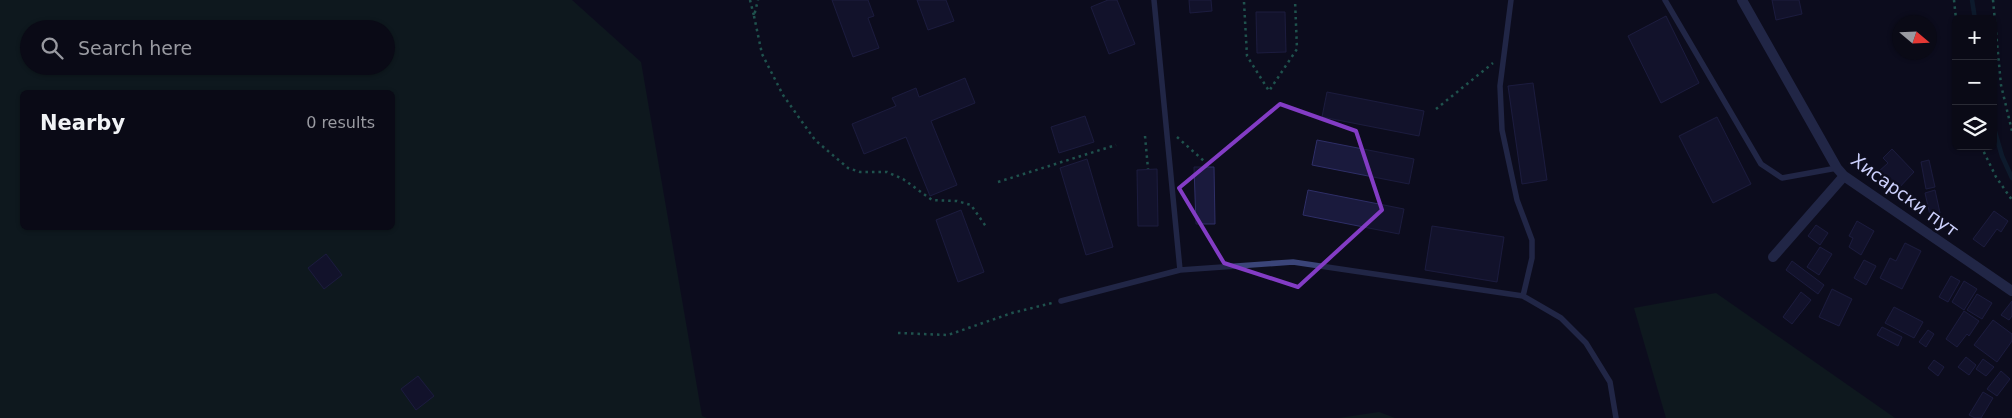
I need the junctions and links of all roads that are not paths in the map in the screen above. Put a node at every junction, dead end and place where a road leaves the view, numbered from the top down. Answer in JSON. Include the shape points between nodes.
{"nodes":[{"id":1,"x":1154,"y":0,"type":"edge"},
{"id":2,"x":1511,"y":0,"type":"edge"},
{"id":3,"x":1665,"y":0,"type":"edge"},
{"id":4,"x":1742,"y":0,"type":"edge"},
{"id":5,"x":1841,"y":172,"type":"junction"},
{"id":6,"x":1773,"y":257,"type":"dead end"},
{"id":7,"x":1180,"y":270,"type":"junction"},
{"id":8,"x":2012,"y":291,"type":"edge"},
{"id":9,"x":1522,"y":296,"type":"junction"},
{"id":10,"x":1061,"y":302,"type":"road end"},
{"id":11,"x":1616,"y":418,"type":"edge"}],
"edges":[{"from":1,"to":7,"type":"lane"},
{"from":2,"to":9,"type":"lane","via":[[1500,86],[1502,130],[1517,200],[1532,240],[1532,258]]},
{"from":3,"to":5,"type":"lane","via":[[1761,164],[1782,178]]},
{"from":4,"to":5,"type":"street","name":"Хисарски пут"},
{"from":5,"to":6,"type":"street"},
{"from":5,"to":8,"type":"street","name":"Хисарски пут"},
{"from":7,"to":9,"type":"lane","via":[[1293,262]]},
{"from":7,"to":10,"type":"lane"},
{"from":9,"to":11,"type":"lane","via":[[1561,318],[1586,343],[1610,382]]}]}
